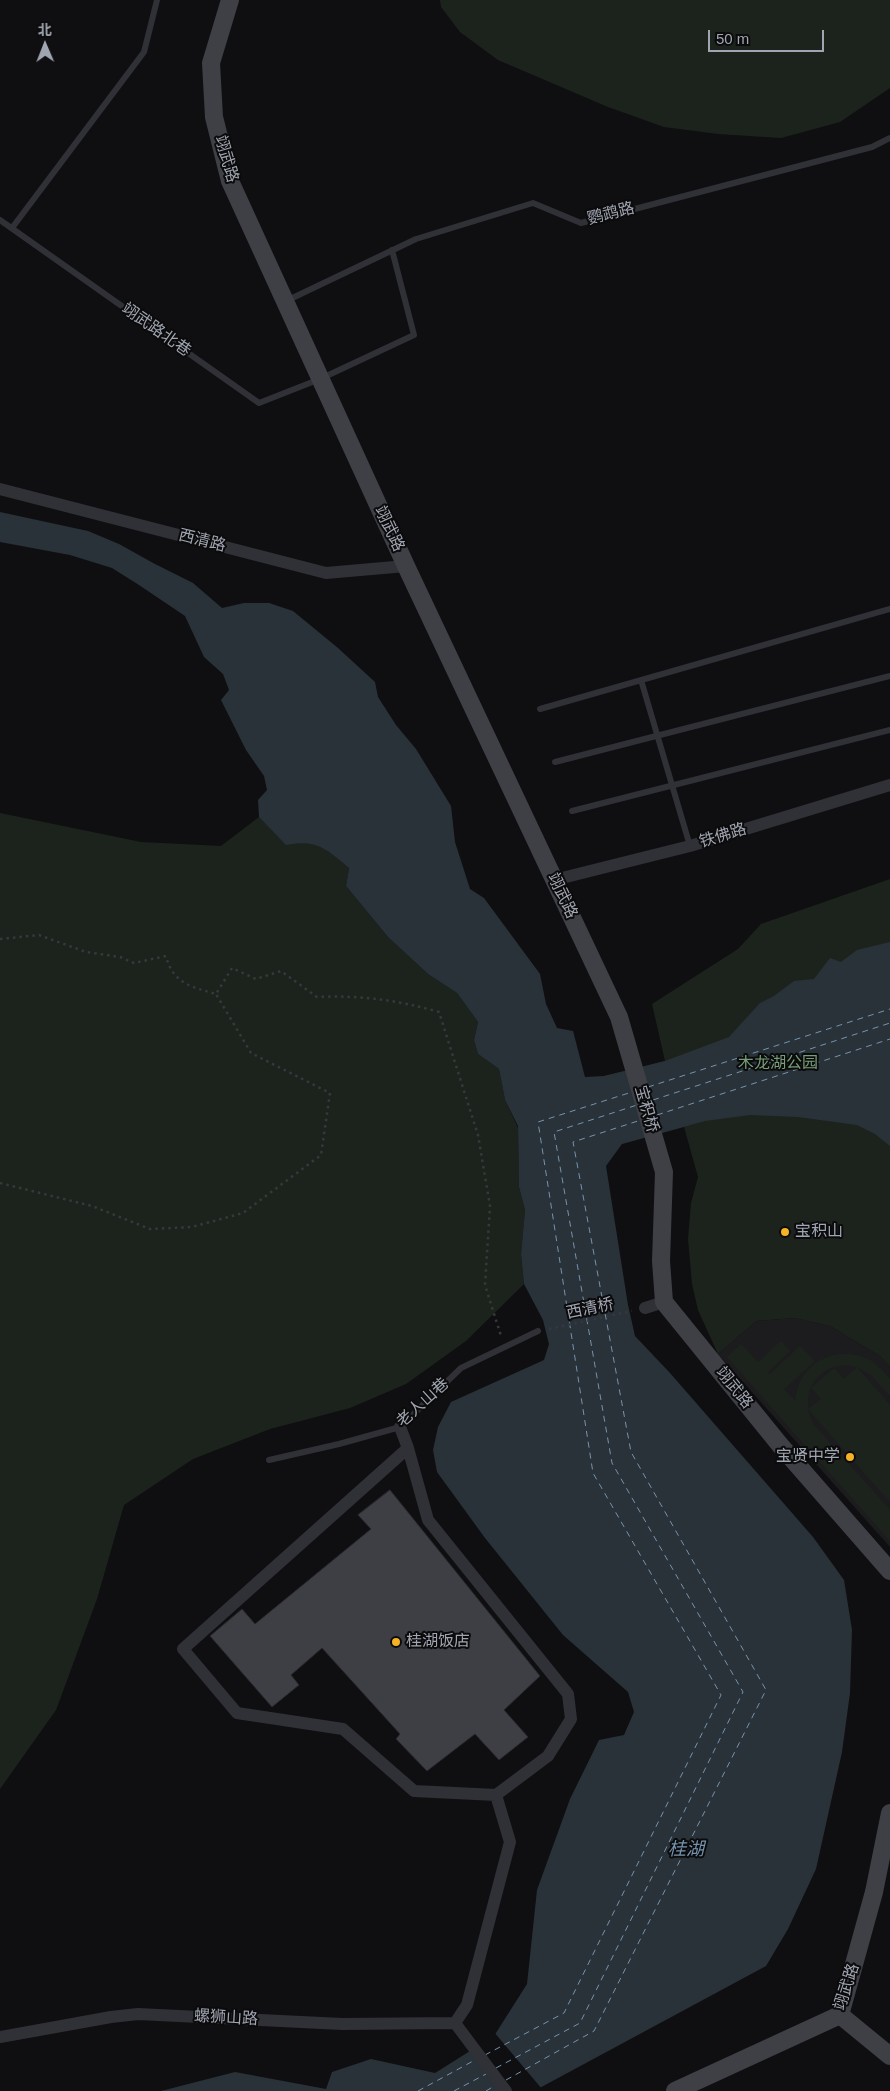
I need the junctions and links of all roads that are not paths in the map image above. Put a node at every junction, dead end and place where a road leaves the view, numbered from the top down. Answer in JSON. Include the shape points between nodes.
{"nodes":[{"id":1,"x":157,"y":0,"type":"edge"},
{"id":2,"x":230,"y":0,"type":"edge"},
{"id":3,"x":890,"y":138,"type":"edge"},
{"id":4,"x":0,"y":220,"type":"edge"},
{"id":5,"x":12,"y":228,"type":"junction"},
{"id":6,"x":392,"y":250,"type":"junction"},
{"id":7,"x":285,"y":302,"type":"junction"},
{"id":8,"x":320,"y":379,"type":"junction"},
{"id":9,"x":0,"y":489,"type":"edge"},
{"id":10,"x":406,"y":566,"type":"junction"},
{"id":11,"x":890,"y":609,"type":"edge"},
{"id":12,"x":890,"y":676,"type":"edge"},
{"id":13,"x":641,"y":680,"type":"junction"},
{"id":14,"x":540,"y":709,"type":"dead end"},
{"id":15,"x":890,"y":730,"type":"edge"},
{"id":16,"x":657,"y":736,"type":"junction"},
{"id":17,"x":555,"y":762,"type":"dead end"},
{"id":18,"x":672,"y":785,"type":"junction"},
{"id":19,"x":890,"y":785,"type":"edge"},
{"id":20,"x":572,"y":810,"type":"dead end"},
{"id":21,"x":690,"y":846,"type":"junction"},
{"id":22,"x":554,"y":880,"type":"junction"},
{"id":23,"x":628,"y":1046,"type":"joint"},
{"id":24,"x":664,"y":1302,"type":"junction"},
{"id":25,"x":645,"y":1308,"type":"road end"},
{"id":26,"x":538,"y":1331,"type":"road end"},
{"id":27,"x":400,"y":1427,"type":"junction"},
{"id":28,"x":408,"y":1448,"type":"junction"},
{"id":29,"x":269,"y":1460,"type":"dead end"},
{"id":30,"x":890,"y":1572,"type":"edge"},
{"id":31,"x":496,"y":1795,"type":"junction"},
{"id":32,"x":890,"y":1813,"type":"edge"},
{"id":33,"x":840,"y":2016,"type":"junction"},
{"id":34,"x":455,"y":2023,"type":"junction"},
{"id":35,"x":0,"y":2037,"type":"edge"},
{"id":36,"x":890,"y":2056,"type":"edge"},
{"id":37,"x":506,"y":2091,"type":"edge"},
{"id":38,"x":675,"y":2091,"type":"edge"}],
"edges":[{"from":1,"to":5,"type":"lane","via":[[144,52]]},
{"from":2,"to":7,"type":"main road","name":"翊武路","via":[[211,63],[214,118],[230,181]]},
{"from":3,"to":6,"type":"lane","name":"鹦鹉路","via":[[872,147],[581,222],[533,203],[416,238]]},
{"from":4,"to":5,"type":"lane","name":"翊武路北巷"},
{"from":5,"to":8,"type":"lane","name":"翊武路北巷","via":[[259,403]]},
{"from":6,"to":7,"type":"lane","name":"鹦鹉路"},
{"from":6,"to":8,"type":"lane","via":[[414,335]]},
{"from":7,"to":8,"type":"main road","name":"翊武路"},
{"from":8,"to":10,"type":"main road","name":"翊武路"},
{"from":9,"to":10,"type":"street","name":"西清路","via":[[326,573]]},
{"from":10,"to":22,"type":"main road","name":"翊武路"},
{"from":11,"to":13,"type":"lane"},
{"from":12,"to":16,"type":"lane"},
{"from":13,"to":14,"type":"lane"},
{"from":13,"to":16,"type":"lane"},
{"from":15,"to":18,"type":"lane"},
{"from":16,"to":17,"type":"lane"},
{"from":16,"to":18,"type":"lane"},
{"from":18,"to":20,"type":"lane"},
{"from":18,"to":21,"type":"lane"},
{"from":19,"to":21,"type":"street","name":"铁佛路"},
{"from":21,"to":22,"type":"street","name":"铁佛路"},
{"from":22,"to":23,"type":"main road","name":"翊武路","via":[[619,1016]]},
{"from":23,"to":24,"type":"main road","name":"宝积桥","via":[[664,1172],[661,1262]]},
{"from":24,"to":25,"type":"street"},
{"from":24,"to":30,"type":"main road","name":"翊武路","via":[[780,1445]]},
{"from":26,"to":27,"type":"lane","name":"老人山巷","via":[[461,1368]]},
{"from":27,"to":28,"type":"street"},
{"from":27,"to":29,"type":"lane","name":"老人山巷"},
{"from":28,"to":31,"type":"street","via":[[428,1520],[568,1694],[571,1719],[548,1756]]},
{"from":28,"to":31,"type":"street","via":[[183,1649],[237,1713],[343,1729],[414,1791]]},
{"from":31,"to":34,"type":"street","via":[[510,1842],[467,2005]]},
{"from":32,"to":33,"type":"main road","name":"翊武路","via":[[874,1892]]},
{"from":33,"to":36,"type":"main road"},
{"from":33,"to":38,"type":"main road","name":"翊武路"},
{"from":34,"to":35,"type":"street","name":"螺狮山路","via":[[342,2024],[138,2014]]},
{"from":34,"to":37,"type":"street"}]}
